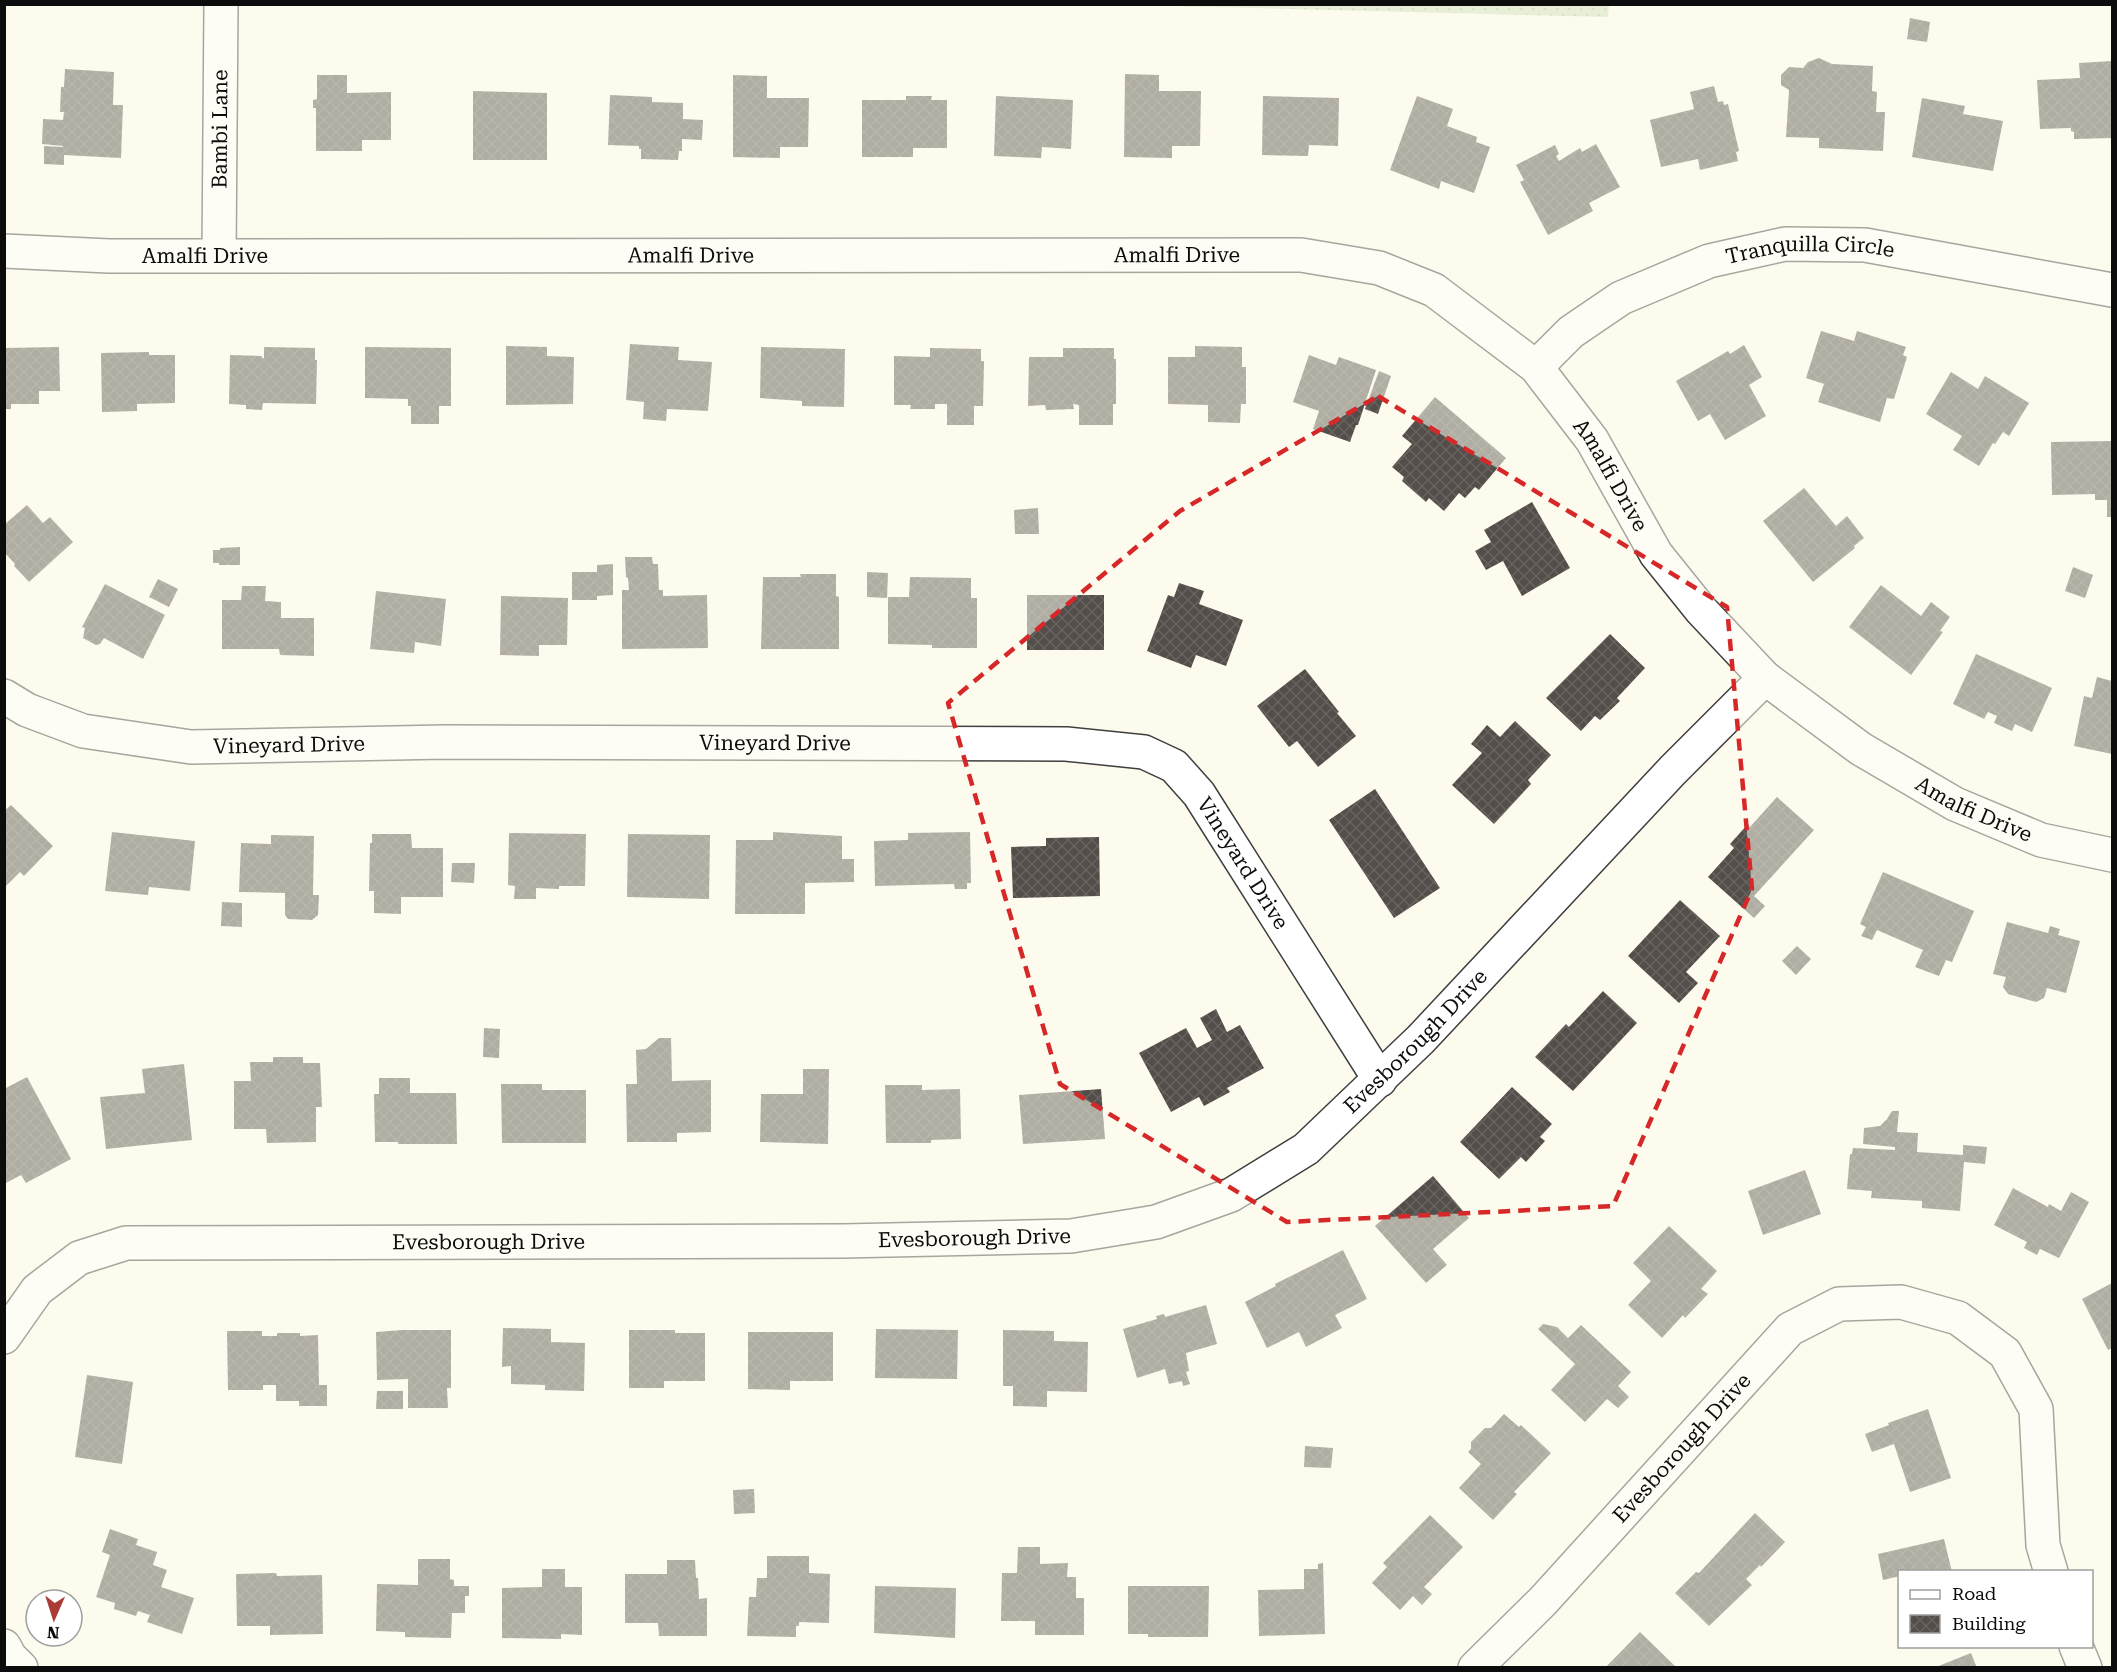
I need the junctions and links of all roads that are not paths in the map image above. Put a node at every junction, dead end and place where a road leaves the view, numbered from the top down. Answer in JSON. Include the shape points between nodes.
{"nodes":[{"id":1,"x":221,"y":4,"type":"edge"},
{"id":2,"x":4,"y":251,"type":"edge"},
{"id":3,"x":219,"y":255,"type":"junction"},
{"id":4,"x":2112,"y":290,"type":"edge"},
{"id":5,"x":1536,"y":367,"type":"junction"},
{"id":6,"x":1765,"y":678,"type":"junction"},
{"id":7,"x":4,"y":696,"type":"edge"},
{"id":8,"x":2112,"y":855,"type":"edge"},
{"id":9,"x":1380,"y":1080,"type":"junction"},
{"id":10,"x":4,"y":1337,"type":"edge"},
{"id":11,"x":2050,"y":1570,"type":"edge"},
{"id":12,"x":4,"y":1647,"type":"edge"},
{"id":13,"x":2076,"y":1648,"type":"edge"},
{"id":14,"x":21,"y":1668,"type":"edge"},
{"id":15,"x":1475,"y":1668,"type":"edge"},
{"id":16,"x":2085,"y":1668,"type":"edge"}],
"edges":[{"from":1,"to":3,"type":"street","name":"Bambi Lane"},
{"from":2,"to":3,"type":"street","name":"Amalfi Drive","via":[[109,256]]},
{"from":3,"to":5,"type":"street","name":"Amalfi Drive","via":[[1301,255],[1379,268],[1434,290]]},
{"from":4,"to":5,"type":"street","name":"Tranquilla Circle","via":[[1865,246],[1785,244],[1708,261],[1621,298],[1571,332]]},
{"from":5,"to":6,"type":"street","name":"Amalfi Drive","via":[[1592,440],[1656,554],[1701,610]]},
{"from":6,"to":8,"type":"street","name":"Amalfi Drive","via":[[1861,749],[1955,804],[2041,840]]},
{"from":6,"to":9,"type":"street","name":"Evesborough Drive"},
{"from":7,"to":9,"type":"street","name":"Vineyard Drive","via":[[27,710],[83,731],[191,747],[445,742],[1066,744],[1144,752],[1174,766],[1199,794]]},
{"from":9,"to":10,"type":"street","name":"Evesborough Drive","via":[[1306,1149],[1231,1195],[1156,1222],[1071,1236],[888,1240],[126,1243],[79,1258],[37,1290]]},
{"from":11,"to":15,"type":"street","name":"Evesborough Drive","via":[[2043,1545],[2036,1409],[2005,1353],[1958,1318],[1900,1302],[1839,1304],[1790,1329],[1543,1600]]},
{"from":12,"to":14,"type":"street"},
{"from":13,"to":16,"type":"street"}]}
